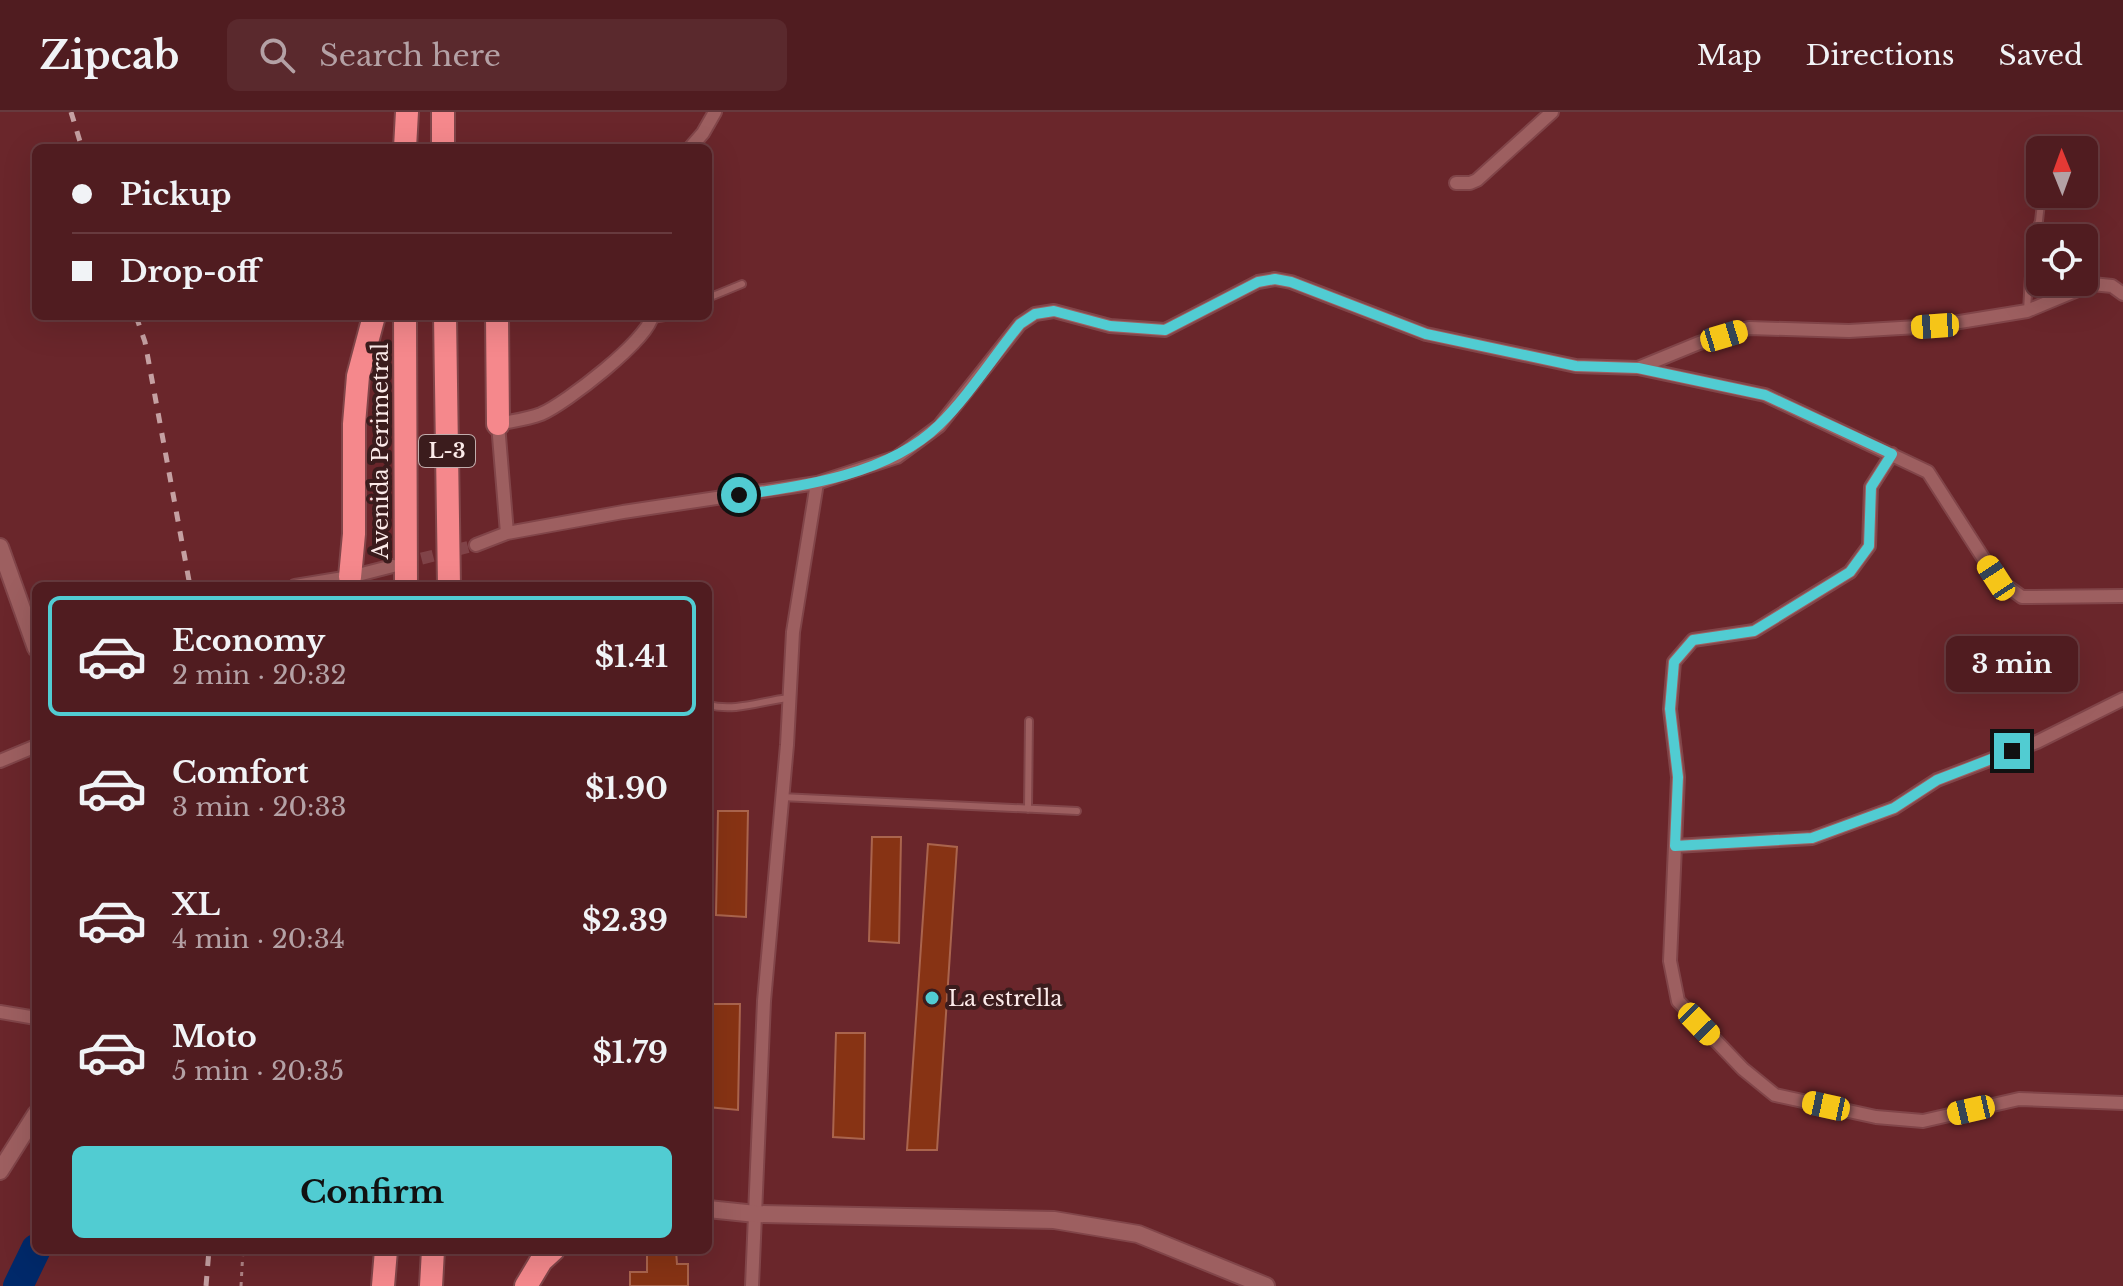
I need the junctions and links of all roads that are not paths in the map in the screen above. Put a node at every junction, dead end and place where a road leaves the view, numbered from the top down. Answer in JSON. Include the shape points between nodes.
{"nodes":[{"id":1,"x":407,"y":112,"type":"edge"},
{"id":2,"x":443,"y":112,"type":"edge"},
{"id":3,"x":715,"y":112,"type":"edge"},
{"id":4,"x":1552,"y":112,"type":"edge"},
{"id":5,"x":405,"y":144,"type":"edge"},
{"id":6,"x":443,"y":144,"type":"edge"},
{"id":7,"x":693,"y":144,"type":"edge"},
{"id":8,"x":1456,"y":183,"type":"dead end"},
{"id":9,"x":2040,"y":208,"type":"edge"},
{"id":10,"x":742,"y":284,"type":"dead end"},
{"id":11,"x":2123,"y":294,"type":"edge"},
{"id":12,"x":712,"y":296,"type":"edge"},
{"id":13,"x":2027,"y":311,"type":"junction"},
{"id":14,"x":373,"y":320,"type":"edge"},
{"id":15,"x":405,"y":320,"type":"edge"},
{"id":16,"x":445,"y":320,"type":"edge"},
{"id":17,"x":497,"y":320,"type":"edge"},
{"id":18,"x":650,"y":320,"type":"edge"},
{"id":19,"x":1638,"y":368,"type":"junction"},
{"id":20,"x":498,"y":424,"type":"junction"},
{"id":21,"x":1892,"y":454,"type":"junction"},
{"id":22,"x":817,"y":483,"type":"junction"},
{"id":23,"x":507,"y":533,"type":"junction"},
{"id":24,"x":476,"y":545,"type":"tunnel mouth"},
{"id":25,"x":0,"y":547,"type":"edge"},
{"id":26,"x":393,"y":566,"type":"tunnel mouth"},
{"id":27,"x":350,"y":577,"type":"junction"},
{"id":28,"x":321,"y":582,"type":"edge"},
{"id":29,"x":406,"y":582,"type":"edge"},
{"id":30,"x":449,"y":582,"type":"edge"},
{"id":31,"x":2123,"y":596,"type":"edge"},
{"id":32,"x":32,"y":638,"type":"edge"},
{"id":33,"x":789,"y":698,"type":"junction"},
{"id":34,"x":2123,"y":699,"type":"edge"},
{"id":35,"x":712,"y":706,"type":"edge"},
{"id":36,"x":1029,"y":721,"type":"dead end"},
{"id":37,"x":32,"y":748,"type":"edge"},
{"id":38,"x":0,"y":761,"type":"edge"},
{"id":39,"x":781,"y":797,"type":"junction"},
{"id":40,"x":1028,"y":809,"type":"junction"},
{"id":41,"x":1077,"y":811,"type":"dead end"},
{"id":42,"x":1675,"y":846,"type":"junction"},
{"id":43,"x":0,"y":1012,"type":"edge"},
{"id":44,"x":32,"y":1017,"type":"edge"},
{"id":45,"x":2123,"y":1103,"type":"edge"},
{"id":46,"x":32,"y":1120,"type":"edge"},
{"id":47,"x":0,"y":1171,"type":"edge"},
{"id":48,"x":712,"y":1209,"type":"edge"},
{"id":49,"x":756,"y":1214,"type":"junction"},
{"id":50,"x":386,"y":1254,"type":"edge"},
{"id":51,"x":433,"y":1254,"type":"edge"},
{"id":52,"x":549,"y":1254,"type":"edge"},
{"id":53,"x":383,"y":1286,"type":"edge"},
{"id":54,"x":431,"y":1286,"type":"edge"},
{"id":55,"x":526,"y":1286,"type":"edge"},
{"id":56,"x":752,"y":1286,"type":"edge"},
{"id":57,"x":1266,"y":1286,"type":"edge"}],
"edges":[{"from":1,"to":5,"type":"highway"},
{"from":2,"to":6,"type":"highway"},
{"from":3,"to":7,"type":"street"},
{"from":4,"to":8,"type":"street","via":[[1477,180]]},
{"from":9,"to":13,"type":"lane","via":[[2031,241]]},
{"from":10,"to":12,"type":"lane"},
{"from":11,"to":13,"type":"street","via":[[2112,286],[2092,284]]},
{"from":13,"to":19,"type":"street","via":[[1921,327],[1749,328]]},
{"from":14,"to":27,"type":"highway","via":[[358,376]]},
{"from":15,"to":29,"type":"highway","name":"Avenida Perimetral","number":"L-3"},
{"from":16,"to":30,"type":"highway","number":"L-3"},
{"from":17,"to":20,"type":"highway"},
{"from":18,"to":20,"type":"street","via":[[638,339],[574,396],[540,414]]},
{"from":19,"to":21,"type":"street","via":[[1765,395]]},
{"from":19,"to":22,"type":"street","via":[[1576,366],[1426,334],[1275,279],[1258,282],[1165,330],[1110,326],[1054,311],[1035,314],[1020,324],[939,426],[897,457]]},
{"from":20,"to":23,"type":"street","number":"L-3"},
{"from":21,"to":31,"type":"street","via":[[1928,472],[1996,578],[2022,597]]},
{"from":21,"to":42,"type":"street","via":[[1871,487],[1869,546],[1850,572],[1754,631],[1693,640],[1674,662],[1670,709],[1678,777]]},
{"from":22,"to":23,"type":"street"},
{"from":22,"to":33,"type":"street","via":[[793,632]]},
{"from":23,"to":24,"type":"street"},
{"from":25,"to":32,"type":"street"},
{"from":26,"to":27,"type":"street"},
{"from":27,"to":28,"type":"street"},
{"from":33,"to":35,"type":"lane","via":[[733,709]]},
{"from":33,"to":39,"type":"street"},
{"from":34,"to":42,"type":"street","via":[[2037,742],[1937,780],[1894,808],[1812,838]]},
{"from":36,"to":40,"type":"lane"},
{"from":37,"to":38,"type":"street"},
{"from":39,"to":40,"type":"lane"},
{"from":39,"to":49,"type":"street","via":[[764,1001]]},
{"from":40,"to":41,"type":"lane"},
{"from":42,"to":45,"type":"street","via":[[1670,961],[1678,1001],[1775,1095],[1876,1117],[1923,1121],[2019,1099]]},
{"from":43,"to":44,"type":"street"},
{"from":46,"to":47,"type":"street"},
{"from":48,"to":49,"type":"street"},
{"from":49,"to":56,"type":"street"},
{"from":49,"to":57,"type":"street","via":[[1054,1220],[1138,1234]]},
{"from":50,"to":53,"type":"highway"},
{"from":51,"to":54,"type":"highway"},
{"from":52,"to":55,"type":"highway"}]}
